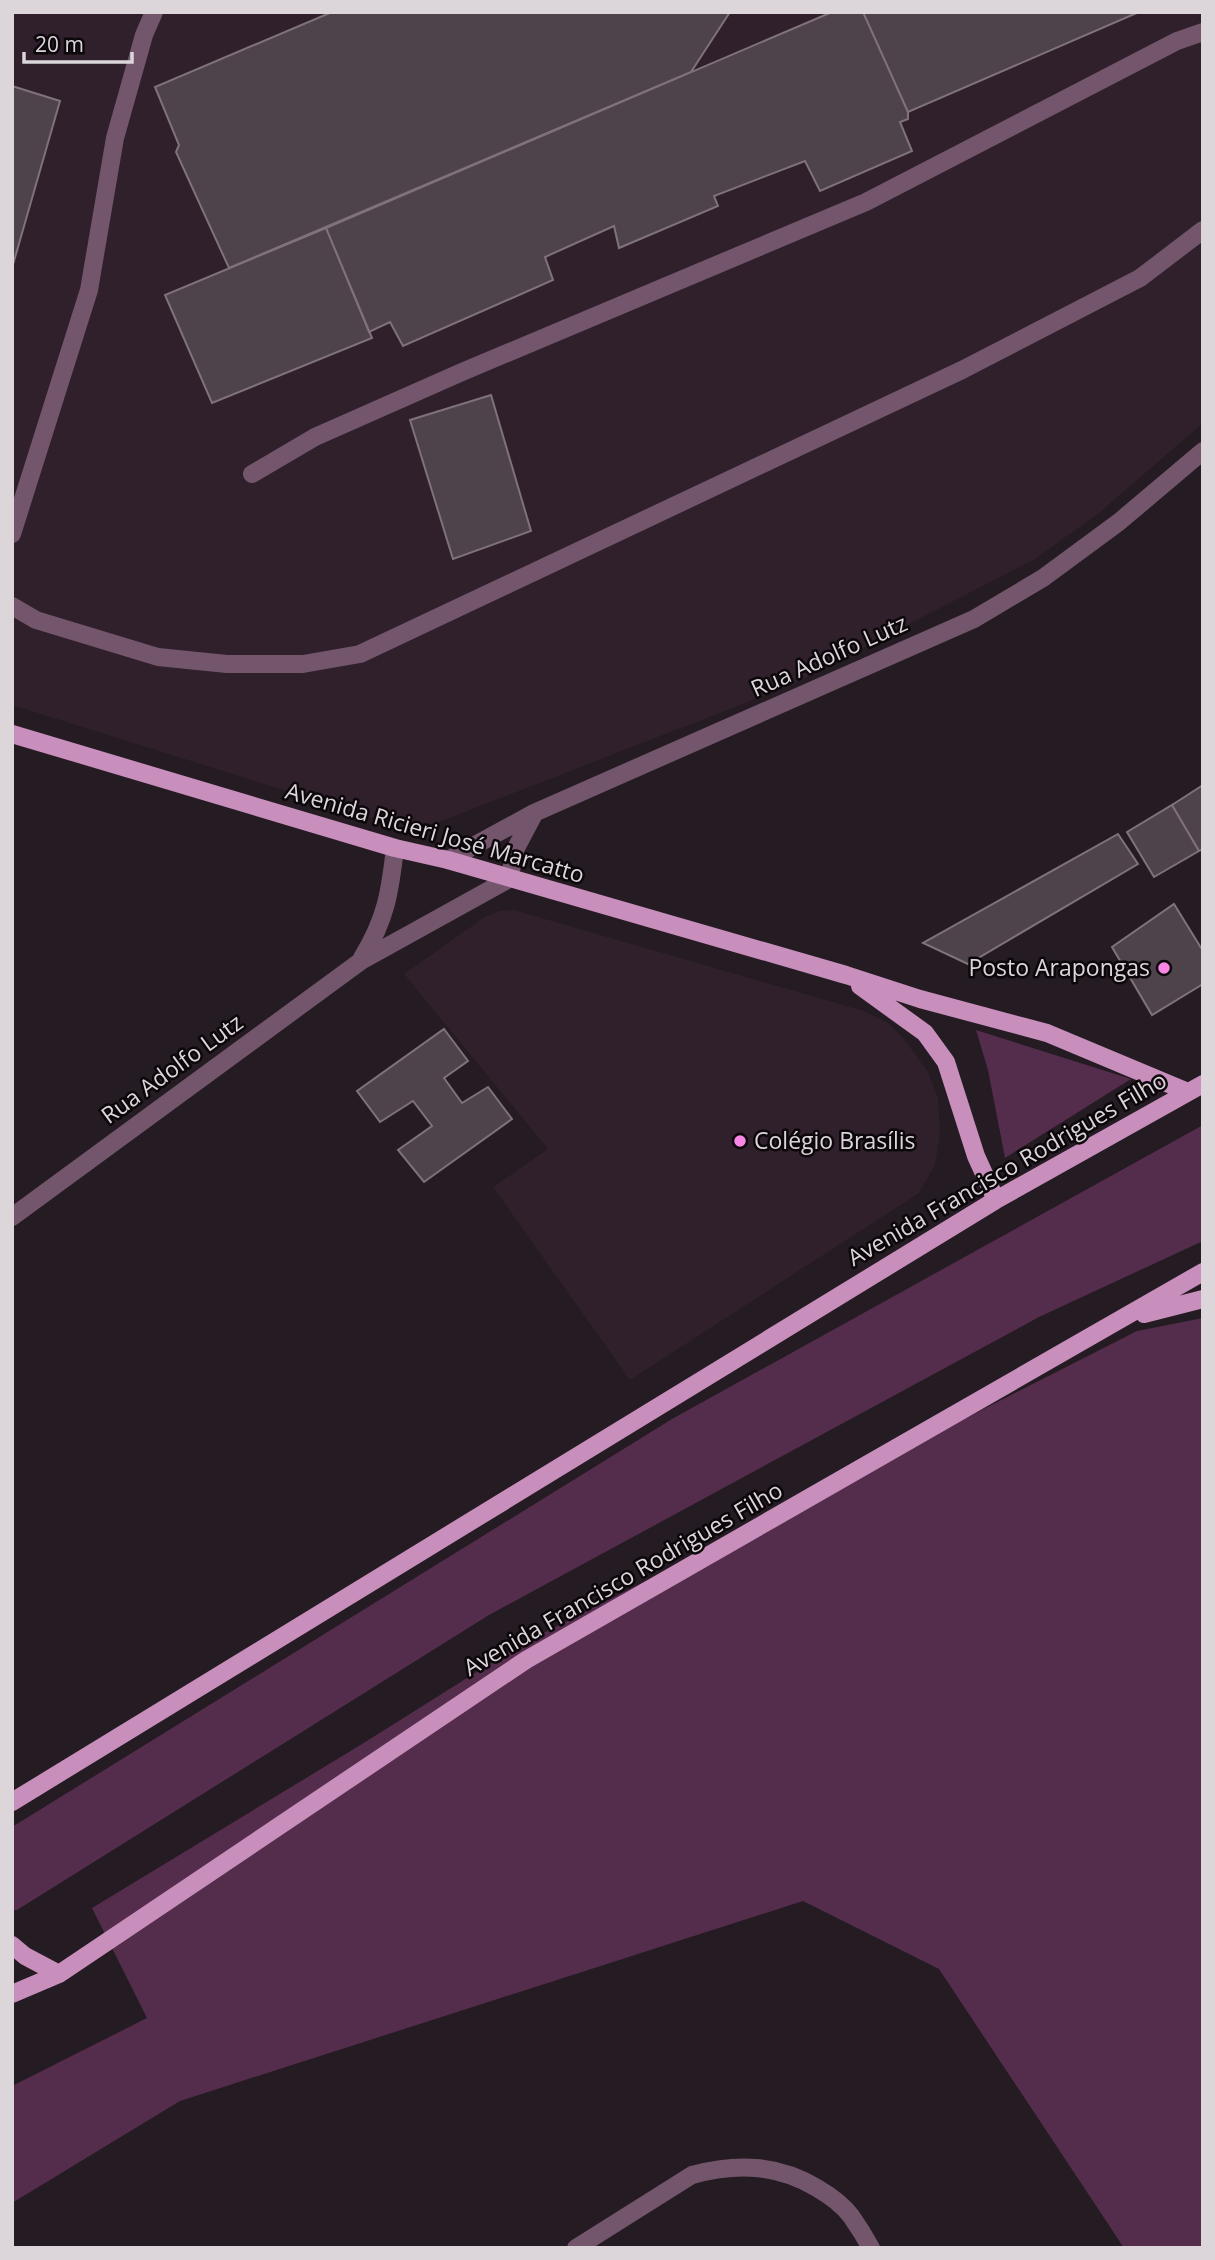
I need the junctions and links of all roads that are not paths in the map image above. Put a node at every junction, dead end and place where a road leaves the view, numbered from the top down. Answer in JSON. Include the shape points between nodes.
{"nodes":[{"id":1,"x":154,"y":12,"type":"edge"},
{"id":2,"x":1203,"y":32,"type":"edge"},
{"id":3,"x":1203,"y":230,"type":"edge"},
{"id":4,"x":1203,"y":451,"type":"edge"},
{"id":5,"x":252,"y":474,"type":"dead end"},
{"id":6,"x":12,"y":534,"type":"edge"},
{"id":7,"x":12,"y":607,"type":"edge"},
{"id":8,"x":12,"y":734,"type":"edge"},
{"id":9,"x":534,"y":813,"type":"junction"},
{"id":10,"x":395,"y":848,"type":"junction"},
{"id":11,"x":448,"y":860,"type":"junction"},
{"id":12,"x":509,"y":879,"type":"junction"},
{"id":13,"x":361,"y":961,"type":"junction"},
{"id":14,"x":846,"y":975,"type":"junction"},
{"id":15,"x":1196,"y":1088,"type":"edge"},
{"id":16,"x":996,"y":1200,"type":"junction"},
{"id":17,"x":12,"y":1217,"type":"edge"},
{"id":18,"x":1203,"y":1272,"type":"edge"},
{"id":19,"x":1203,"y":1299,"type":"edge"},
{"id":20,"x":1123,"y":1319,"type":"junction"},
{"id":21,"x":13,"y":1803,"type":"edge"},
{"id":22,"x":12,"y":1945,"type":"edge"},
{"id":23,"x":59,"y":1974,"type":"junction"},
{"id":24,"x":12,"y":1994,"type":"edge"},
{"id":25,"x":576,"y":2248,"type":"edge"},
{"id":26,"x":871,"y":2248,"type":"edge"}],
"edges":[{"from":1,"to":6,"type":"street","via":[[115,138],[89,290]]},
{"from":2,"to":5,"type":"street","via":[[1177,41],[866,202],[413,394],[315,438]]},
{"from":3,"to":7,"type":"street","via":[[1140,278],[961,370],[360,654],[303,664],[227,664],[158,657],[36,620]]},
{"from":4,"to":9,"type":"street","name":"Rua Adolfo Lutz","via":[[1043,578],[974,619]]},
{"from":8,"to":10,"type":"main road","name":"Avenida Ricieri José Marcatto"},
{"from":9,"to":11,"type":"street","name":"Rua Adolfo Lutz"},
{"from":9,"to":12,"type":"street","via":[[516,848]]},
{"from":10,"to":11,"type":"main road","name":"Avenida Ricieri José Marcatto"},
{"from":10,"to":13,"type":"street","name":"Rua Adolfo Lutz","via":[[387,905]]},
{"from":11,"to":12,"type":"main road","name":"Avenida Ricieri José Marcatto"},
{"from":12,"to":13,"type":"street","name":"Rua Adolfo Lutz"},
{"from":12,"to":14,"type":"main road","name":"Avenida Ricieri José Marcatto"},
{"from":13,"to":17,"type":"street","name":"Rua Adolfo Lutz"},
{"from":14,"to":15,"type":"main road","name":"Avenida Ricieri José Marcatto","via":[[1047,1033]]},
{"from":14,"to":16,"type":"main road","name":"Avenida Ricieri José Marcatto","via":[[925,1033],[946,1062],[976,1156]]},
{"from":15,"to":16,"type":"main road","name":"Avenida Francisco Rodrigues Filho"},
{"from":16,"to":21,"type":"main road","name":"Avenida Francisco Rodrigues Filho"},
{"from":18,"to":20,"type":"main road","name":"Avenida Francisco Rodrigues Filho"},
{"from":19,"to":20,"type":"main road"},
{"from":20,"to":23,"type":"main road","name":"Avenida Francisco Rodrigues Filho","via":[[526,1660]]},
{"from":22,"to":23,"type":"main road"},
{"from":23,"to":24,"type":"main road","name":"Avenida Francisco Rodrigues Filho"},
{"from":25,"to":26,"type":"street","via":[[692,2175],[735,2166],[780,2171],[806,2181],[850,2214]]}]}
